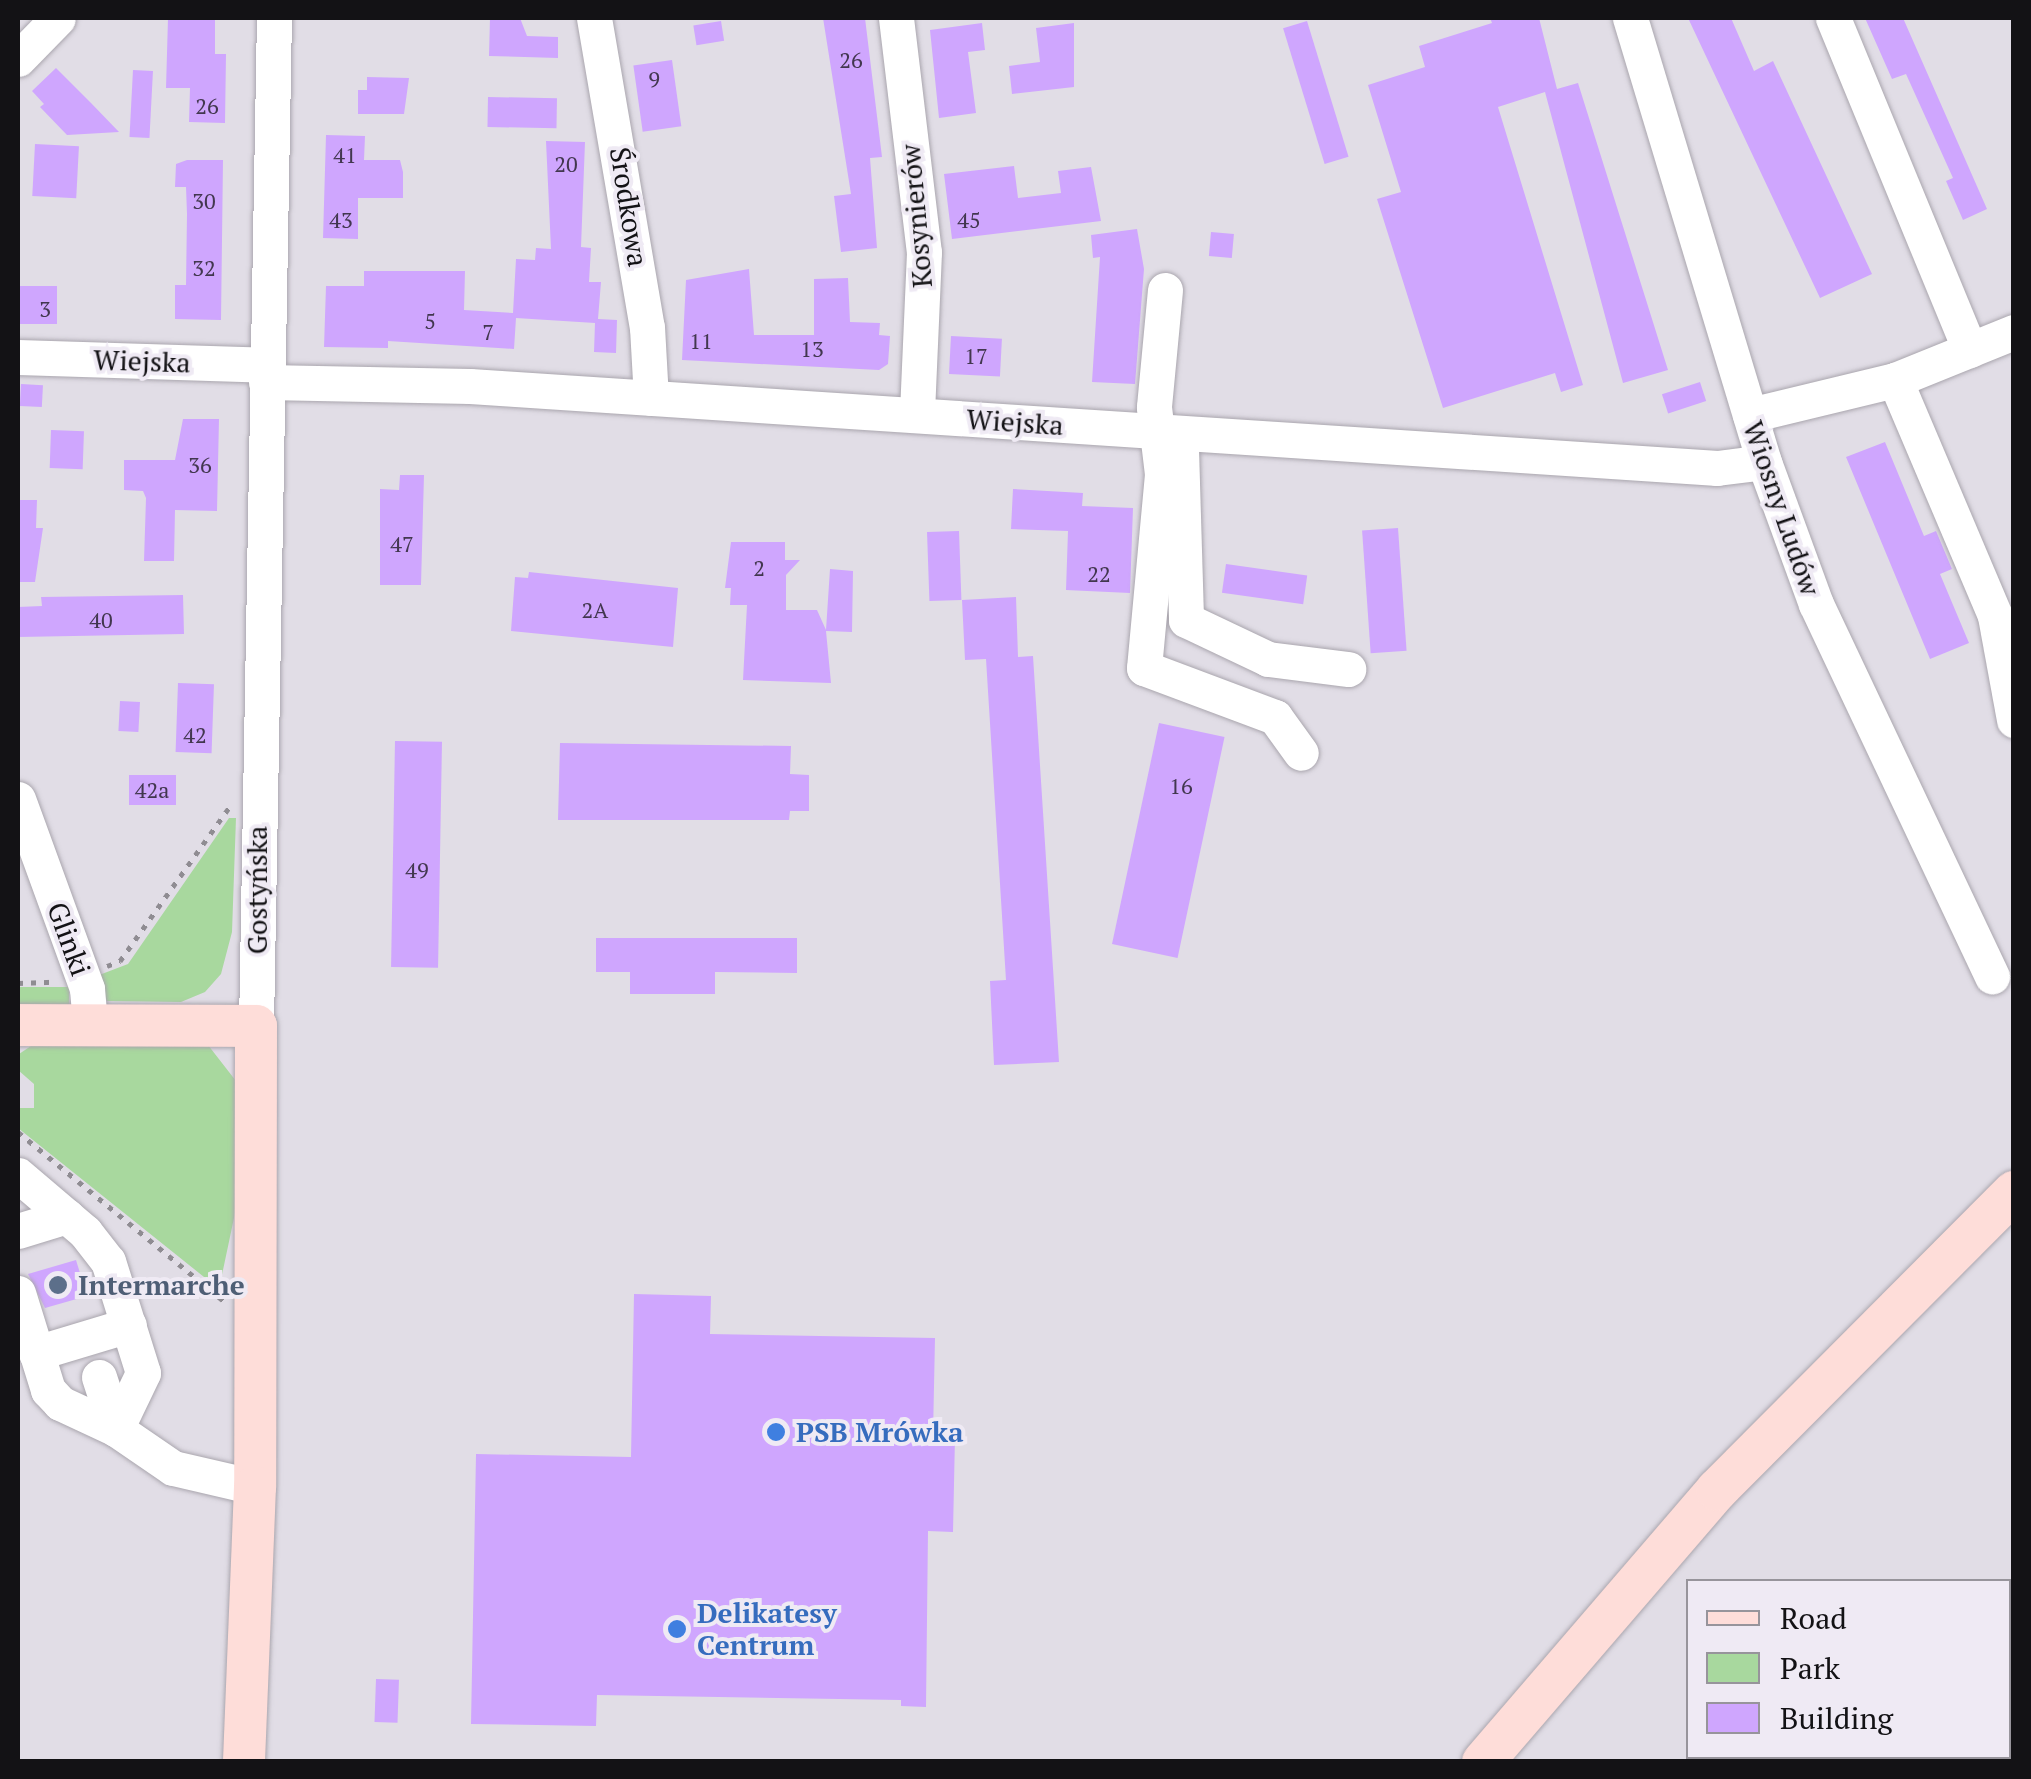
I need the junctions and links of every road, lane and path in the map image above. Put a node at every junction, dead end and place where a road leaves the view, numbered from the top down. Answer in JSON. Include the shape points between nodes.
{"nodes":[{"id":1,"x":58,"y":18,"type":"edge"},
{"id":2,"x":274,"y":18,"type":"edge"},
{"id":3,"x":594,"y":18,"type":"edge"},
{"id":4,"x":896,"y":18,"type":"edge"},
{"id":5,"x":1630,"y":18,"type":"edge"},
{"id":6,"x":1834,"y":18,"type":"edge"},
{"id":7,"x":18,"y":59,"type":"edge"},
{"id":8,"x":1165,"y":290,"type":"dead end"},
{"id":9,"x":2014,"y":332,"type":"edge"},
{"id":10,"x":1970,"y":350,"type":"junction"},
{"id":11,"x":18,"y":357,"type":"edge"},
{"id":12,"x":266,"y":374,"type":"junction"},
{"id":13,"x":1895,"y":380,"type":"junction"},
{"id":14,"x":650,"y":398,"type":"junction"},
{"id":15,"x":917,"y":415,"type":"junction"},
{"id":16,"x":1750,"y":415,"type":"junction"},
{"id":17,"x":1169,"y":432,"type":"junction"},
{"id":18,"x":1764,"y":462,"type":"junction"},
{"id":19,"x":1348,"y":669,"type":"dead end"},
{"id":20,"x":2014,"y":720,"type":"edge"},
{"id":21,"x":1301,"y":752,"type":"dead end"},
{"id":22,"x":18,"y":799,"type":"edge"},
{"id":23,"x":231,"y":799,"type":"dead end"},
{"id":24,"x":82,"y":974,"type":"junction"},
{"id":25,"x":1992,"y":976,"type":"dead end"},
{"id":26,"x":18,"y":1025,"type":"edge"},
{"id":27,"x":90,"y":1026,"type":"junction"},
{"id":28,"x":256,"y":1026,"type":"junction"},
{"id":29,"x":18,"y":1132,"type":"edge"},
{"id":30,"x":18,"y":1175,"type":"edge"},
{"id":31,"x":2014,"y":1192,"type":"edge"},
{"id":32,"x":67,"y":1216,"type":"junction"},
{"id":33,"x":18,"y":1231,"type":"edge"},
{"id":34,"x":18,"y":1293,"type":"edge"},
{"id":35,"x":227,"y":1303,"type":"dead end"},
{"id":36,"x":129,"y":1325,"type":"junction"},
{"id":37,"x":36,"y":1353,"type":"junction"},
{"id":38,"x":92,"y":1356,"type":"junction"},
{"id":39,"x":116,"y":1428,"type":"junction"},
{"id":40,"x":255,"y":1487,"type":"junction"},
{"id":41,"x":244,"y":1762,"type":"edge"},
{"id":42,"x":1483,"y":1762,"type":"edge"}],
"edges":[{"from":1,"to":7,"type":"street"},
{"from":2,"to":12,"type":"street","name":"Gostyńska"},
{"from":3,"to":14,"type":"street","name":"Środkowa","via":[[648,326]]},
{"from":4,"to":15,"type":"street","name":"Kosynierów","via":[[924,252]]},
{"from":5,"to":16,"type":"street","name":"Wiosny Ludów"},
{"from":6,"to":10,"type":"street"},
{"from":8,"to":17,"type":"street","via":[[1154,407]]},
{"from":9,"to":10,"type":"street"},
{"from":10,"to":13,"type":"street"},
{"from":11,"to":12,"type":"street","name":"Wiejska"},
{"from":12,"to":14,"type":"street","name":"Wiejska"},
{"from":12,"to":28,"type":"street","name":"Gostyńska"},
{"from":13,"to":16,"type":"street"},
{"from":13,"to":20,"type":"street","via":[[1995,616]]},
{"from":14,"to":15,"type":"street","name":"Wiejska"},
{"from":15,"to":17,"type":"street","name":"Wiejska"},
{"from":16,"to":18,"type":"street","name":"Wiosny Ludów"},
{"from":17,"to":18,"type":"street","name":"Wiejska","via":[[1717,468]]},
{"from":17,"to":19,"type":"street","via":[[1186,620],[1268,659]]},
{"from":17,"to":21,"type":"street","via":[[1144,668],[1276,717]]},
{"from":18,"to":25,"type":"street","name":"Wiosny Ludów","via":[[1816,604]]},
{"from":22,"to":24,"type":"street","name":"Glinki"},
{"from":23,"to":24,"type":"path","via":[[120,961]]},
{"from":24,"to":27,"type":"street","name":"Glinki"},
{"from":26,"to":27,"type":"main road"},
{"from":27,"to":28,"type":"main road"},
{"from":28,"to":40,"type":"main road","name":"Gostyńska"},
{"from":29,"to":35,"type":"path"},
{"from":30,"to":32,"type":"street"},
{"from":31,"to":42,"type":"main road","via":[[1717,1490]]},
{"from":32,"to":33,"type":"street"},
{"from":32,"to":36,"type":"street","via":[[108,1261]]},
{"from":34,"to":37,"type":"street"},
{"from":36,"to":38,"type":"street"},
{"from":36,"to":39,"type":"street","via":[[142,1382]]},
{"from":37,"to":38,"type":"street"},
{"from":37,"to":39,"type":"street","via":[[53,1396]]},
{"from":38,"to":39,"type":"street"},
{"from":39,"to":40,"type":"street","via":[[173,1468]]},
{"from":40,"to":41,"type":"main road","name":"Gostyńska"}]}
